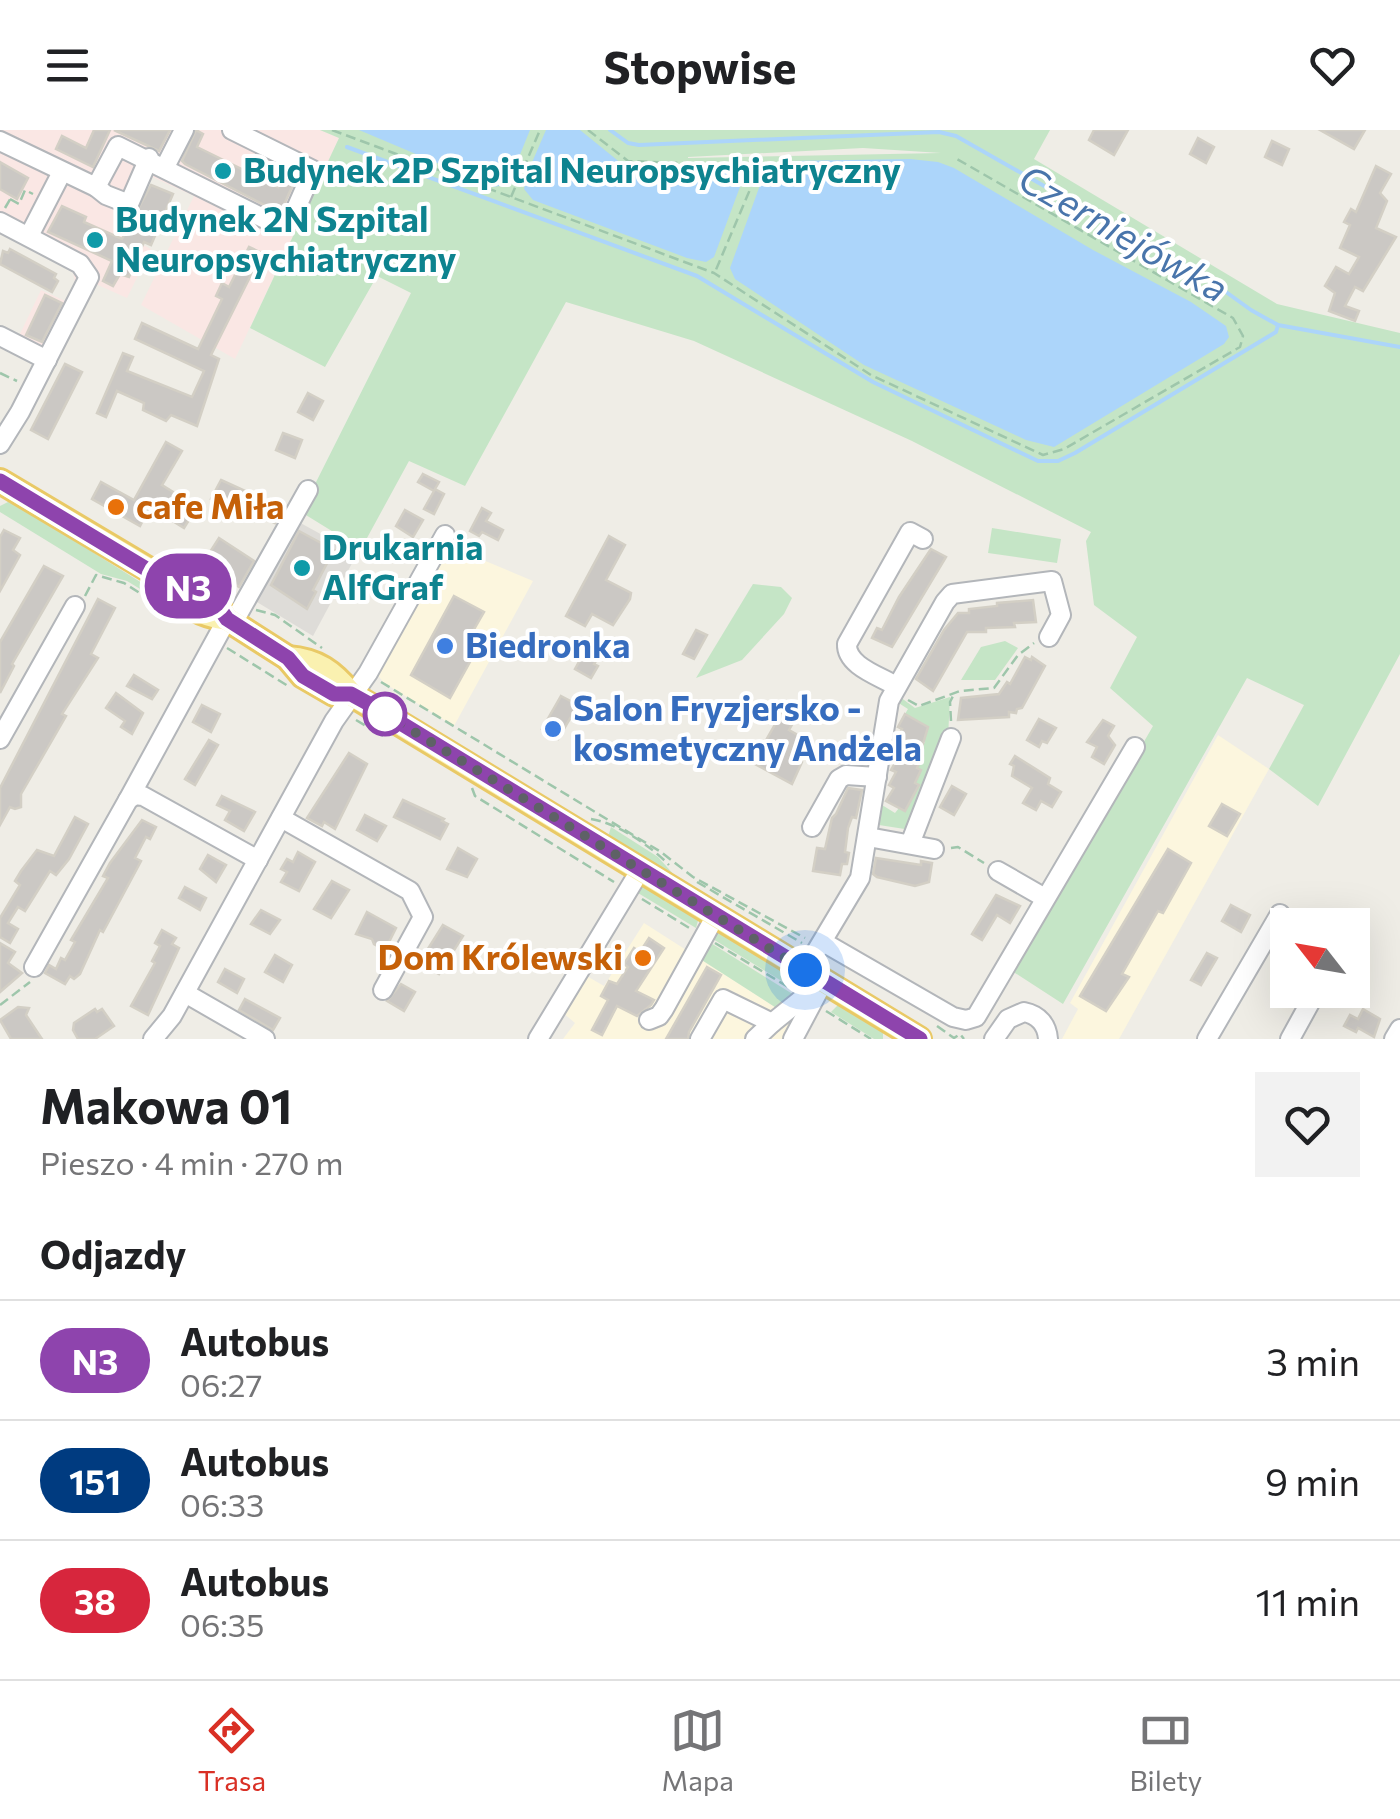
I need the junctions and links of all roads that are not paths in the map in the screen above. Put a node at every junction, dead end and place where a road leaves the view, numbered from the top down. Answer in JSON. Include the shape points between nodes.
{"nodes":[{"id":1,"x":184,"y":130,"type":"edge"},
{"id":2,"x":232,"y":130,"type":"edge"},
{"id":3,"x":0,"y":141,"type":"edge"},
{"id":4,"x":157,"y":163,"type":"junction"},
{"id":5,"x":62,"y":172,"type":"junction"},
{"id":6,"x":96,"y":187,"type":"junction"},
{"id":7,"x":0,"y":222,"type":"edge"},
{"id":8,"x":29,"y":236,"type":"junction"},
{"id":9,"x":3,"y":345,"type":"edge"},
{"id":10,"x":47,"y":360,"type":"junction"},
{"id":11,"x":0,"y":444,"type":"edge"},
{"id":12,"x":1,"y":483,"type":"edge"},
{"id":13,"x":308,"y":490,"type":"dead end"},
{"id":14,"x":445,"y":536,"type":"dead end"},
{"id":15,"x":922,"y":539,"type":"dead end"},
{"id":16,"x":75,"y":606,"type":"dead end"},
{"id":17,"x":230,"y":621,"type":"junction"},
{"id":18,"x":1049,"y":637,"type":"road end"},
{"id":19,"x":897,"y":690,"type":"junction"},
{"id":20,"x":351,"y":694,"type":"junction"},
{"id":21,"x":2,"y":730,"type":"edge"},
{"id":22,"x":951,"y":738,"type":"road end"},
{"id":23,"x":1136,"y":747,"type":"dead end"},
{"id":24,"x":877,"y":777,"type":"junction"},
{"id":25,"x":128,"y":800,"type":"junction"},
{"id":26,"x":281,"y":818,"type":"junction"},
{"id":27,"x":812,"y":828,"type":"dead end"},
{"id":28,"x":868,"y":836,"type":"junction"},
{"id":29,"x":910,"y":844,"type":"junction"},
{"id":30,"x":934,"y":849,"type":"road end"},
{"id":31,"x":258,"y":860,"type":"junction"},
{"id":32,"x":641,"y":869,"type":"junction"},
{"id":33,"x":998,"y":871,"type":"road end"},
{"id":34,"x":1044,"y":898,"type":"junction"},
{"id":35,"x":716,"y":915,"type":"junction"},
{"id":36,"x":1270,"y":931,"type":"edge"},
{"id":37,"x":818,"y":958,"type":"junction"},
{"id":38,"x":36,"y":968,"type":"road end"},
{"id":39,"x":383,"y":990,"type":"dead end"},
{"id":40,"x":185,"y":993,"type":"junction"},
{"id":41,"x":809,"y":1000,"type":"junction"},
{"id":42,"x":1308,"y":1008,"type":"edge"},
{"id":43,"x":649,"y":1020,"type":"dead end"},
{"id":44,"x":772,"y":1023,"type":"junction"},
{"id":45,"x":923,"y":1029,"type":"edge"},
{"id":46,"x":1400,"y":1029,"type":"edge"},
{"id":47,"x":153,"y":1039,"type":"edge"},
{"id":48,"x":265,"y":1039,"type":"edge"},
{"id":49,"x":538,"y":1039,"type":"edge"},
{"id":50,"x":700,"y":1039,"type":"edge"},
{"id":51,"x":755,"y":1039,"type":"edge"},
{"id":52,"x":793,"y":1039,"type":"edge"},
{"id":53,"x":994,"y":1039,"type":"edge"},
{"id":54,"x":1048,"y":1039,"type":"edge"},
{"id":55,"x":1207,"y":1039,"type":"edge"},
{"id":56,"x":1290,"y":1039,"type":"edge"},
{"id":57,"x":1394,"y":1039,"type":"edge"}],
"edges":[{"from":1,"to":4,"type":"street"},
{"from":2,"to":4,"type":"street","via":[[313,170],[291,220],[276,224]]},
{"from":3,"to":5,"type":"street"},
{"from":4,"to":6,"type":"street","via":[[129,204]]},
{"from":4,"to":6,"type":"street","via":[[118,146]]},
{"from":5,"to":6,"type":"street"},
{"from":5,"to":8,"type":"street"},
{"from":7,"to":8,"type":"street"},
{"from":8,"to":10,"type":"street","via":[[80,264],[88,277]]},
{"from":9,"to":10,"type":"street"},
{"from":10,"to":11,"type":"street"},
{"from":12,"to":17,"type":"main road","via":[[174,584],[191,586]]},
{"from":13,"to":17,"type":"street"},
{"from":14,"to":20,"type":"street"},
{"from":15,"to":19,"type":"street","via":[[910,532],[847,644],[852,660]]},
{"from":16,"to":21,"type":"street"},
{"from":17,"to":20,"type":"main road","via":[[288,658],[303,676],[334,694]]},
{"from":17,"to":25,"type":"street"},
{"from":18,"to":19,"type":"street","via":[[1061,615],[1052,582],[952,594]]},
{"from":19,"to":24,"type":"street","via":[[887,708]]},
{"from":20,"to":26,"type":"street"},
{"from":20,"to":32,"type":"main road"},
{"from":22,"to":29,"type":"street"},
{"from":23,"to":34,"type":"street"},
{"from":24,"to":27,"type":"street","via":[[839,778]]},
{"from":24,"to":28,"type":"street"},
{"from":25,"to":31,"type":"street","via":[[143,796]]},
{"from":25,"to":38,"type":"street"},
{"from":26,"to":31,"type":"street"},
{"from":26,"to":39,"type":"street","via":[[410,891],[423,917]]},
{"from":28,"to":29,"type":"street"},
{"from":28,"to":37,"type":"street","via":[[854,890]]},
{"from":29,"to":30,"type":"street"},
{"from":31,"to":40,"type":"street"},
{"from":32,"to":35,"type":"main road"},
{"from":32,"to":49,"type":"street"},
{"from":33,"to":34,"type":"street"},
{"from":34,"to":37,"type":"street","via":[[970,1020]]},
{"from":35,"to":37,"type":"main road"},
{"from":35,"to":43,"type":"street","via":[[664,1010]]},
{"from":36,"to":55,"type":"street"},
{"from":37,"to":41,"type":"street"},
{"from":37,"to":45,"type":"main road"},
{"from":40,"to":47,"type":"street"},
{"from":40,"to":48,"type":"street"},
{"from":41,"to":44,"type":"street"},
{"from":41,"to":52,"type":"street"},
{"from":42,"to":56,"type":"street"},
{"from":44,"to":50,"type":"street","via":[[723,998]]},
{"from":44,"to":51,"type":"street"},
{"from":46,"to":57,"type":"street"},
{"from":53,"to":54,"type":"street","via":[[1008,1019],[1024,1012],[1040,1020]]}]}
